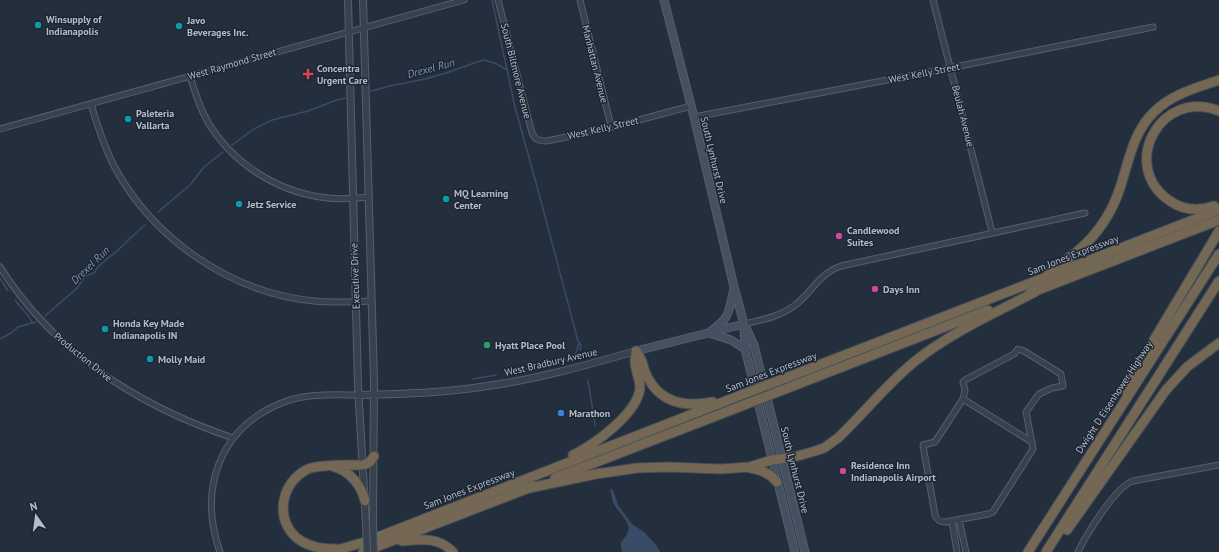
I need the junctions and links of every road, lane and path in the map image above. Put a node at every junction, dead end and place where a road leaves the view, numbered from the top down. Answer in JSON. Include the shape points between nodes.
{"nodes":[{"id":1,"x":348,"y":0,"type":"edge"},
{"id":2,"x":363,"y":0,"type":"edge"},
{"id":3,"x":464,"y":0,"type":"edge"},
{"id":4,"x":498,"y":0,"type":"edge"},
{"id":5,"x":580,"y":0,"type":"edge"},
{"id":6,"x":664,"y":0,"type":"edge"},
{"id":7,"x":933,"y":0,"type":"edge"},
{"id":8,"x":1153,"y":27,"type":"dead end"},
{"id":9,"x":364,"y":28,"type":"junction"},
{"id":10,"x":349,"y":32,"type":"junction"},
{"id":11,"x":950,"y":68,"type":"junction"},
{"id":12,"x":190,"y":76,"type":"junction"},
{"id":13,"x":1219,"y":80,"type":"edge"},
{"id":14,"x":91,"y":104,"type":"junction"},
{"id":15,"x":691,"y":106,"type":"junction"},
{"id":16,"x":1219,"y":111,"type":"edge"},
{"id":17,"x":694,"y":117,"type":"junction"},
{"id":18,"x":613,"y":127,"type":"junction"},
{"id":19,"x":0,"y":129,"type":"edge"},
{"id":20,"x":538,"y":140,"type":"joint"},
{"id":21,"x":369,"y":197,"type":"junction"},
{"id":22,"x":353,"y":199,"type":"junction"},
{"id":23,"x":1218,"y":209,"type":"edge"},
{"id":24,"x":1085,"y":213,"type":"dead end"},
{"id":25,"x":1219,"y":220,"type":"edge"},
{"id":26,"x":1219,"y":231,"type":"edge"},
{"id":27,"x":992,"y":232,"type":"junction"},
{"id":28,"x":1219,"y":254,"type":"edge"},
{"id":29,"x":0,"y":267,"type":"edge"},
{"id":30,"x":1219,"y":281,"type":"edge"},
{"id":31,"x":734,"y":288,"type":"junction"},
{"id":32,"x":1034,"y":292,"type":"junction"},
{"id":33,"x":996,"y":296,"type":"junction"},
{"id":34,"x":371,"y":301,"type":"junction"},
{"id":35,"x":356,"y":302,"type":"junction"},
{"id":36,"x":744,"y":324,"type":"junction"},
{"id":37,"x":709,"y":333,"type":"junction"},
{"id":38,"x":1219,"y":343,"type":"edge"},
{"id":39,"x":745,"y":349,"type":"junction"},
{"id":40,"x":636,"y":351,"type":"junction"},
{"id":41,"x":374,"y":394,"type":"junction"},
{"id":42,"x":359,"y":395,"type":"junction"},
{"id":43,"x":741,"y":395,"type":"junction"},
{"id":44,"x":963,"y":399,"type":"junction"},
{"id":45,"x":233,"y":438,"type":"junction"},
{"id":46,"x":1099,"y":441,"type":"junction"},
{"id":47,"x":1032,"y":442,"type":"junction"},
{"id":48,"x":374,"y":456,"type":"junction"},
{"id":49,"x":782,"y":458,"type":"junction"},
{"id":50,"x":772,"y":460,"type":"junction"},
{"id":51,"x":363,"y":465,"type":"junction"},
{"id":52,"x":1219,"y":465,"type":"edge"},
{"id":53,"x":331,"y":466,"type":"junction"},
{"id":54,"x":749,"y":467,"type":"junction"},
{"id":55,"x":539,"y":474,"type":"junction"},
{"id":56,"x":777,"y":482,"type":"junction"},
{"id":57,"x":529,"y":488,"type":"junction"},
{"id":58,"x":365,"y":501,"type":"junction"},
{"id":59,"x":959,"y":520,"type":"junction"},
{"id":60,"x":952,"y":521,"type":"junction"},
{"id":61,"x":389,"y":543,"type":"junction"},
{"id":62,"x":340,"y":549,"type":"junction"},
{"id":63,"x":220,"y":552,"type":"edge"},
{"id":64,"x":330,"y":552,"type":"edge"},
{"id":65,"x":363,"y":552,"type":"edge"},
{"id":66,"x":367,"y":552,"type":"edge"},
{"id":67,"x":374,"y":552,"type":"edge"},
{"id":68,"x":453,"y":552,"type":"edge"},
{"id":69,"x":795,"y":552,"type":"edge"},
{"id":70,"x":805,"y":552,"type":"edge"},
{"id":71,"x":957,"y":552,"type":"edge"},
{"id":72,"x":966,"y":552,"type":"edge"},
{"id":73,"x":1028,"y":552,"type":"edge"},
{"id":74,"x":1046,"y":552,"type":"edge"},
{"id":75,"x":1049,"y":552,"type":"edge"},
{"id":76,"x":1078,"y":552,"type":"edge"}],
"edges":[{"from":1,"to":10,"type":"street","name":"Executive Drive"},
{"from":2,"to":9,"type":"street","name":"Executive Drive"},
{"from":3,"to":9,"type":"street","name":"West Raymond Street"},
{"from":4,"to":20,"type":"street","name":"South Biltmore Avenue","via":[[532,133]]},
{"from":5,"to":18,"type":"street","name":"Manhattan Avenue"},
{"from":6,"to":15,"type":"main road","name":"South Lynhurst Drive"},
{"from":7,"to":11,"type":"street","name":"Beulah Avenue"},
{"from":8,"to":11,"type":"street","name":"West Kelly Street"},
{"from":9,"to":10,"type":"street","name":"West Raymond Street"},
{"from":9,"to":21,"type":"street","name":"Executive Drive"},
{"from":10,"to":12,"type":"street","name":"West Raymond Street"},
{"from":10,"to":22,"type":"street","name":"Executive Drive"},
{"from":11,"to":17,"type":"street","name":"West Kelly Street"},
{"from":11,"to":27,"type":"street","name":"Beulah Avenue"},
{"from":12,"to":14,"type":"street","name":"West Raymond Street"},
{"from":12,"to":22,"type":"street","via":[[211,126],[246,166],[280,186],[296,191],[320,197]]},
{"from":13,"to":33,"type":"highway","via":[[1172,98],[1147,120],[1132,146],[1114,204],[1085,245],[1059,265]]},
{"from":14,"to":19,"type":"street","name":"West Raymond Street"},
{"from":14,"to":35,"type":"street","via":[[106,148],[127,188],[150,218],[185,250],[231,277],[276,293],[313,301]]},
{"from":15,"to":17,"type":"main road","name":"South Lynhurst Drive"},
{"from":15,"to":18,"type":"street","name":"West Kelly Street"},
{"from":16,"to":23,"type":"highway","via":[[1196,107],[1170,115],[1161,122],[1152,136],[1147,158],[1148,171],[1155,186],[1171,202],[1193,210]]},
{"from":17,"to":31,"type":"main road","name":"South Lynhurst Drive"},
{"from":18,"to":20,"type":"street","name":"West Kelly Street","via":[[547,141]]},
{"from":21,"to":22,"type":"street"},
{"from":21,"to":34,"type":"street","name":"Executive Drive"},
{"from":22,"to":35,"type":"street","name":"Executive Drive"},
{"from":23,"to":33,"type":"highway","name":"Sam Jones Expressway"},
{"from":24,"to":27,"type":"street"},
{"from":25,"to":32,"type":"highway","name":"Sam Jones Expressway"},
{"from":26,"to":46,"type":"highway","via":[[1114,406]]},
{"from":27,"to":36,"type":"street","via":[[841,266],[823,276],[788,310]]},
{"from":28,"to":46,"type":"highway","name":"Dwight D Eisenhower Highway"},
{"from":29,"to":45,"type":"street","name":"Production Drive","via":[[42,322],[99,372],[171,413]]},
{"from":30,"to":74,"type":"highway"},
{"from":31,"to":36,"type":"main road","name":"South Lynhurst Drive"},
{"from":31,"to":37,"type":"main road","via":[[724,320]]},
{"from":32,"to":49,"type":"highway","via":[[931,349],[895,378],[830,445],[803,455]]},
{"from":32,"to":57,"type":"highway","name":"Sam Jones Expressway","bridge":true},
{"from":33,"to":43,"type":"highway","name":"Sam Jones Expressway","bridge":true},
{"from":34,"to":35,"type":"street"},
{"from":34,"to":41,"type":"street","name":"Executive Drive"},
{"from":35,"to":42,"type":"street","name":"Executive Drive"},
{"from":36,"to":37,"type":"main road","name":"West Bradbury Avenue"},
{"from":36,"to":39,"type":"main road","name":"South Lynhurst Drive"},
{"from":36,"to":49,"type":"main road","name":"South Lynhurst Drive","via":[[754,345]]},
{"from":37,"to":39,"type":"main road","via":[[731,340]]},
{"from":37,"to":40,"type":"main road","name":"West Bradbury Avenue"},
{"from":38,"to":75,"type":"highway","via":[[1187,368],[1166,390]]},
{"from":39,"to":50,"type":"main road","name":"South Lynhurst Drive"},
{"from":40,"to":41,"type":"street","name":"West Bradbury Avenue","via":[[533,378],[487,387]]},
{"from":40,"to":43,"type":"highway","via":[[654,388],[674,402],[698,404]]},
{"from":40,"to":55,"type":"highway","via":[[635,362],[640,386],[634,404],[593,444]]},
{"from":41,"to":42,"type":"street","name":"West Bradbury Avenue"},
{"from":41,"to":48,"type":"street","name":"Executive Drive"},
{"from":42,"to":45,"type":"street","via":[[311,396],[284,402],[259,416]]},
{"from":42,"to":51,"type":"street","name":"Executive Drive"},
{"from":43,"to":55,"type":"highway","name":"Sam Jones Expressway"},
{"from":44,"to":47,"type":"street"},
{"from":44,"to":47,"type":"street","via":[[965,380],[1014,354],[1018,349],[1061,374],[1063,386],[1039,394],[1026,412]]},
{"from":44,"to":60,"type":"street","via":[[935,442],[923,446],[935,516],[941,522]]},
{"from":45,"to":63,"type":"street","via":[[218,468],[212,496],[212,522]]},
{"from":46,"to":73,"type":"highway","name":"Dwight D Eisenhower Highway"},
{"from":47,"to":59,"type":"street","via":[[1033,448],[993,512]]},
{"from":48,"to":51,"type":"highway","via":[[370,462]]},
{"from":48,"to":67,"type":"street","name":"Executive Drive","bridge":true},
{"from":49,"to":50,"type":"highway"},
{"from":49,"to":70,"type":"main road","name":"South Lynhurst Drive"},
{"from":50,"to":54,"type":"highway"},
{"from":50,"to":56,"type":"main road","name":"South Lynhurst Drive"},
{"from":51,"to":53,"type":"highway"},
{"from":51,"to":58,"type":"street","name":"Executive Drive"},
{"from":52,"to":76,"type":"street","via":[[1127,483],[1099,517]]},
{"from":53,"to":58,"type":"highway","via":[[346,472],[354,479]]},
{"from":53,"to":62,"type":"highway","via":[[311,468],[298,475],[285,494],[283,511],[288,527],[300,541],[316,548]]},
{"from":54,"to":56,"type":"highway","via":[[763,471]]},
{"from":54,"to":57,"type":"highway","via":[[637,468]]},
{"from":55,"to":62,"type":"highway","name":"Sam Jones Expressway","via":[[365,542]]},
{"from":56,"to":69,"type":"main road","name":"South Lynhurst Drive"},
{"from":57,"to":61,"type":"highway","name":"Sam Jones Expressway"},
{"from":58,"to":66,"type":"street","name":"Executive Drive","bridge":true},
{"from":59,"to":60,"type":"street"},
{"from":59,"to":72,"type":"street"},
{"from":60,"to":71,"type":"street"},
{"from":61,"to":65,"type":"highway","name":"Sam Jones Expressway"},
{"from":61,"to":68,"type":"highway","via":[[435,540]]},
{"from":62,"to":64,"type":"highway","name":"Sam Jones Expressway"}]}
